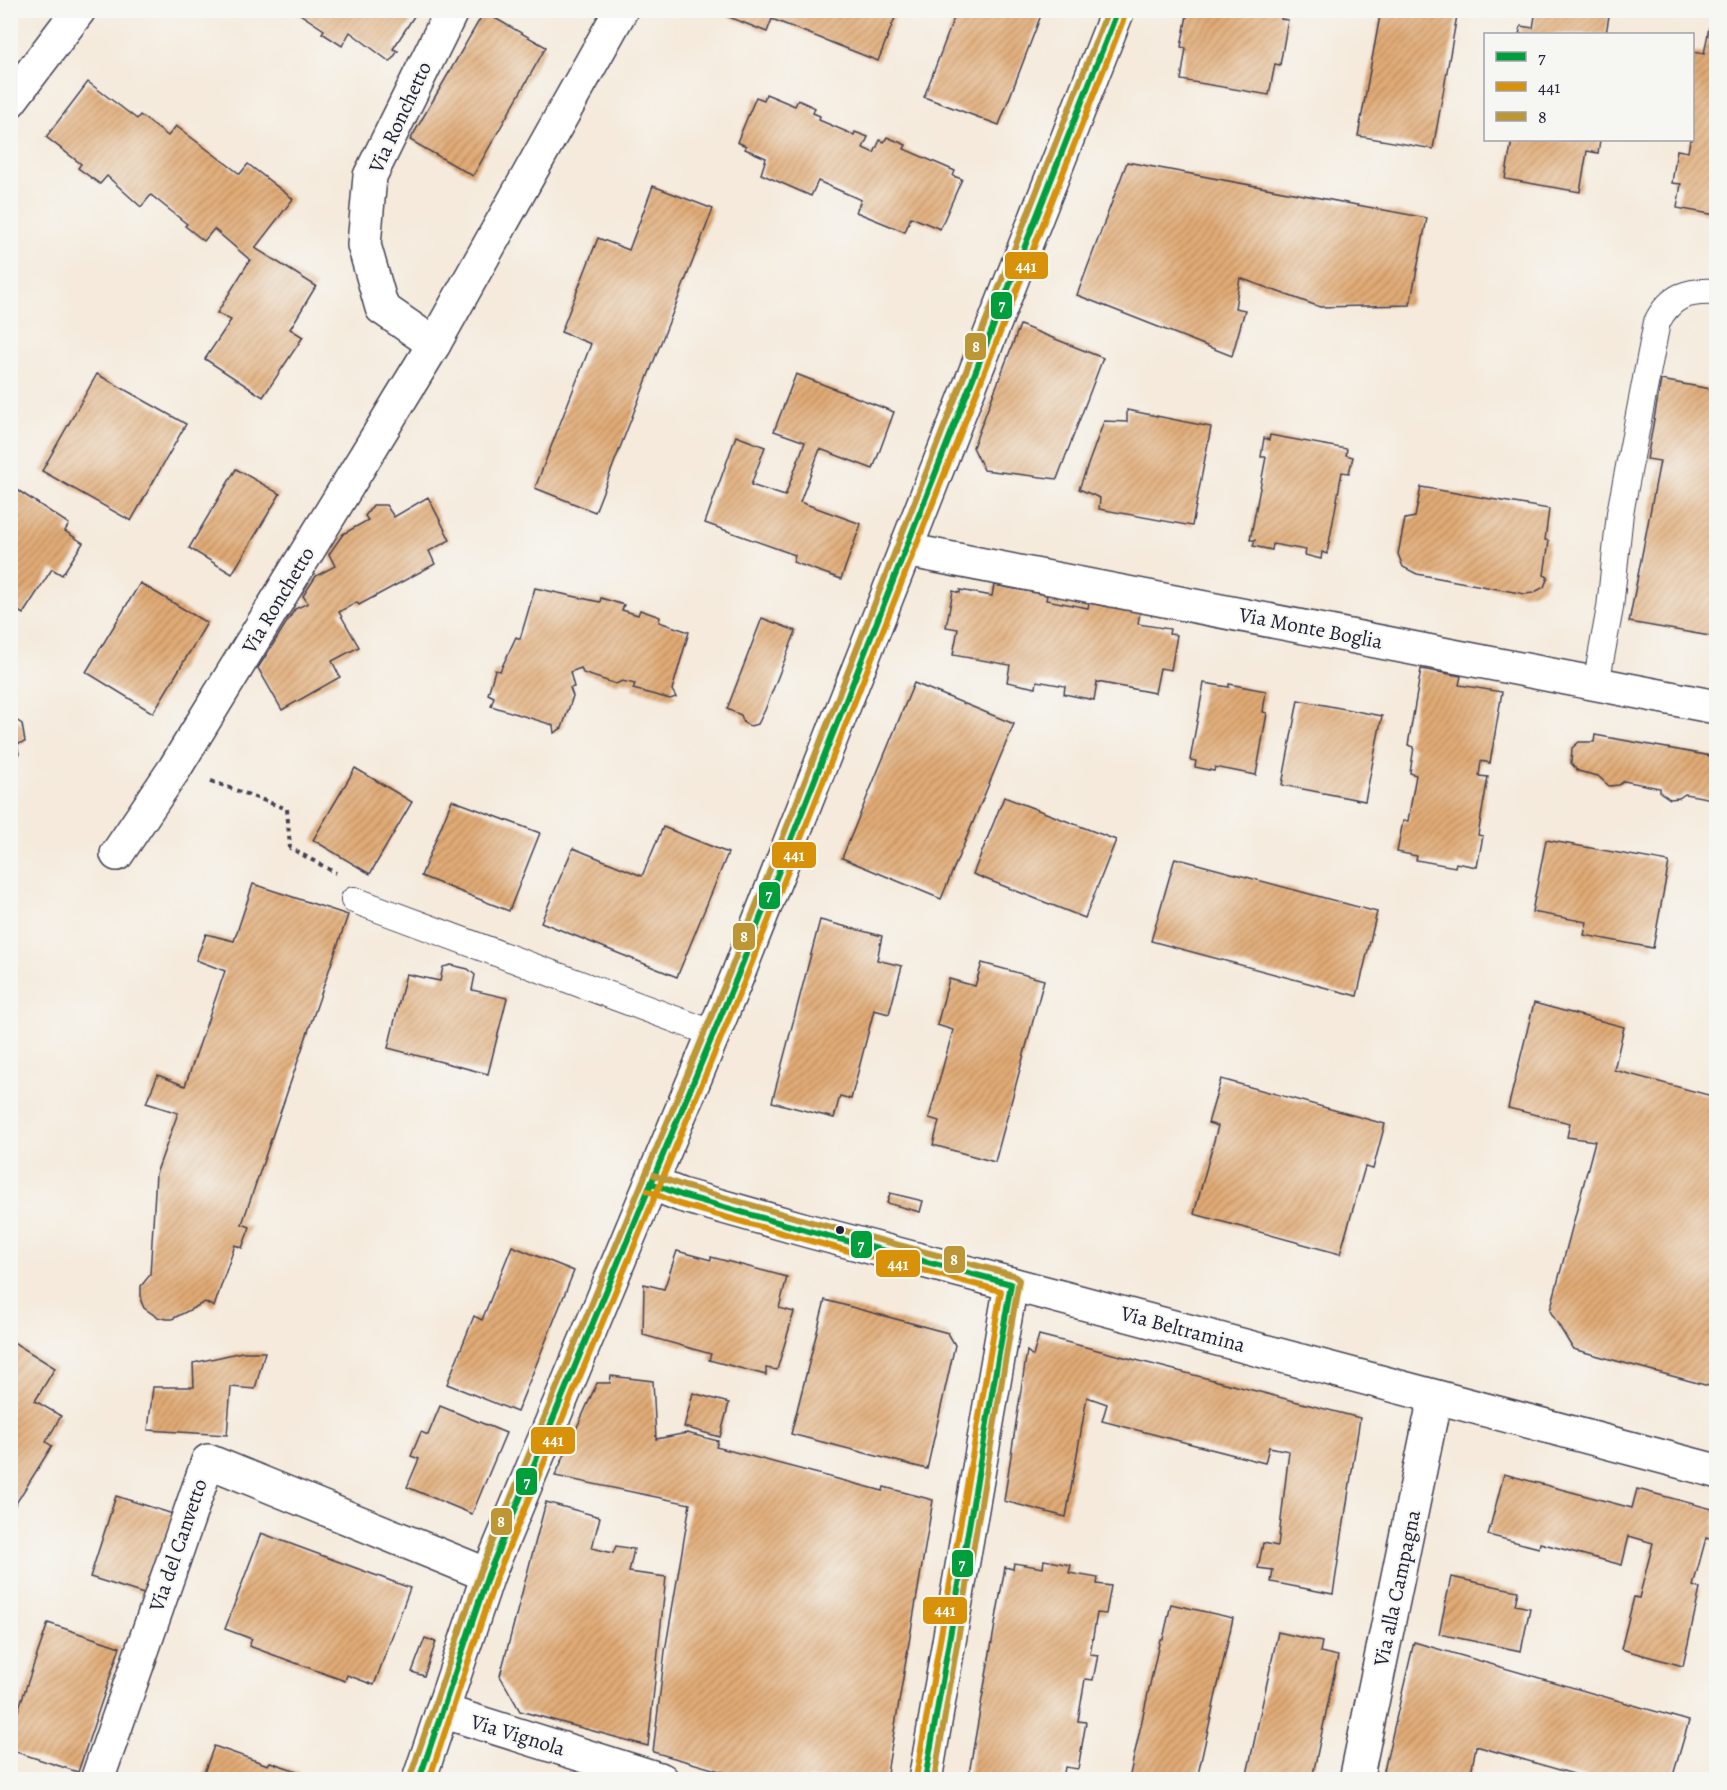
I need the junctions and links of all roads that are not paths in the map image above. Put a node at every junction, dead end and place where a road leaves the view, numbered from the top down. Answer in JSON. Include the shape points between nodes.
{"nodes":[{"id":1,"x":79,"y":10,"type":"edge"},
{"id":2,"x":452,"y":10,"type":"edge"},
{"id":3,"x":621,"y":10,"type":"edge"},
{"id":4,"x":1118,"y":10,"type":"edge"},
{"id":5,"x":10,"y":101,"type":"edge"},
{"id":6,"x":1716,"y":292,"type":"edge"},
{"id":7,"x":434,"y":344,"type":"junction"},
{"id":8,"x":906,"y":550,"type":"junction"},
{"id":9,"x":1596,"y":684,"type":"junction"},
{"id":10,"x":1716,"y":707,"type":"edge"},
{"id":11,"x":117,"y":854,"type":"dead end"},
{"id":12,"x":354,"y":900,"type":"road end"},
{"id":13,"x":712,"y":1033,"type":"junction"},
{"id":14,"x":651,"y":1183,"type":"junction"},
{"id":15,"x":1011,"y":1284,"type":"junction"},
{"id":16,"x":1435,"y":1397,"type":"junction"},
{"id":17,"x":1716,"y":1472,"type":"edge"},
{"id":18,"x":488,"y":1575,"type":"junction"},
{"id":19,"x":442,"y":1711,"type":"junction"},
{"id":20,"x":97,"y":1779,"type":"edge"},
{"id":21,"x":419,"y":1779,"type":"edge"},
{"id":22,"x":662,"y":1779,"type":"edge"},
{"id":23,"x":925,"y":1779,"type":"edge"},
{"id":24,"x":1356,"y":1779,"type":"edge"}],
"edges":[{"from":1,"to":5,"type":"street"},
{"from":2,"to":7,"type":"street","name":"Via Ronchetto","via":[[370,176],[364,245],[382,308]]},
{"from":3,"to":7,"type":"street","name":"Via Ronchetto"},
{"from":4,"to":8,"type":"street"},
{"from":6,"to":9,"type":"lane","via":[[1675,297],[1657,322],[1620,513],[1610,608]]},
{"from":7,"to":11,"type":"street","name":"Via Ronchetto","via":[[175,768]]},
{"from":8,"to":9,"type":"street","name":"Via Monte Boglia"},
{"from":8,"to":13,"type":"street"},
{"from":9,"to":10,"type":"street","name":"Via Monte Boglia"},
{"from":12,"to":13,"type":"lane"},
{"from":13,"to":14,"type":"street"},
{"from":14,"to":15,"type":"street","name":"Via Beltramina","via":[[809,1231]]},
{"from":14,"to":18,"type":"street"},
{"from":15,"to":16,"type":"street","name":"Via Beltramina"},
{"from":15,"to":23,"type":"street"},
{"from":16,"to":17,"type":"street","name":"Via Beltramina"},
{"from":16,"to":24,"type":"street","name":"Via alla Campagna"},
{"from":18,"to":19,"type":"street"},
{"from":18,"to":20,"type":"street","name":"Via del Canvetto","via":[[208,1461]]},
{"from":19,"to":21,"type":"street"},
{"from":19,"to":22,"type":"street","name":"Via Vignola"}]}
